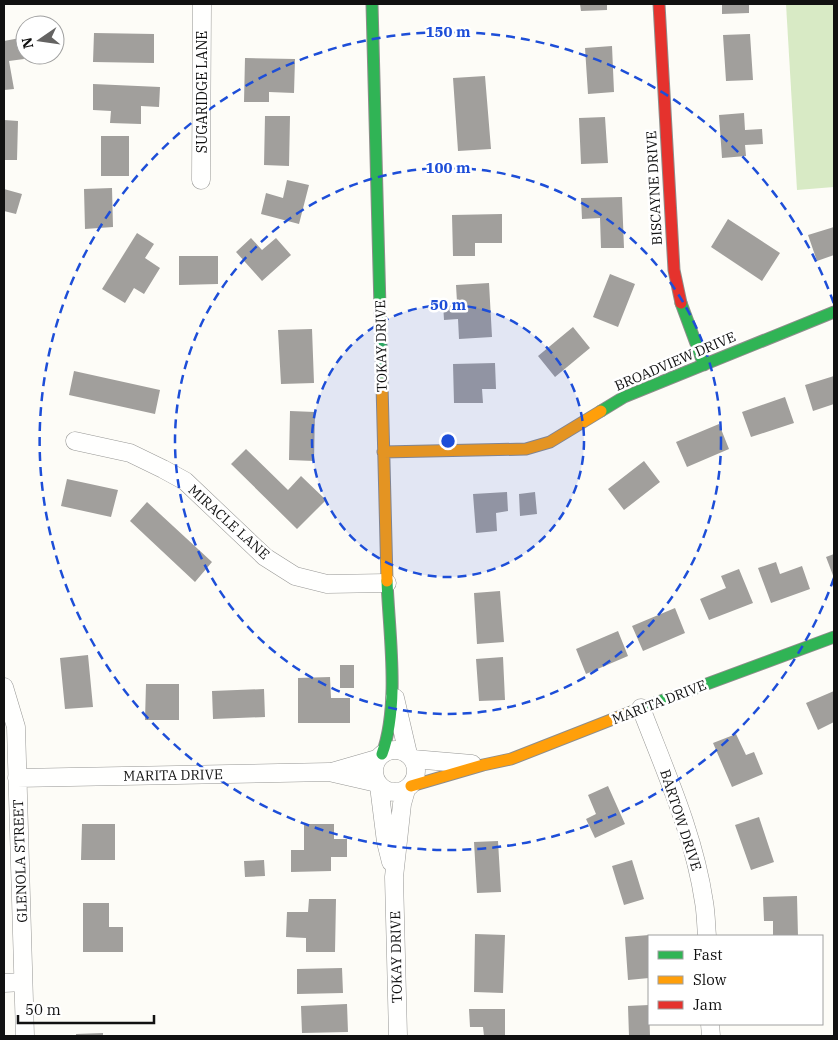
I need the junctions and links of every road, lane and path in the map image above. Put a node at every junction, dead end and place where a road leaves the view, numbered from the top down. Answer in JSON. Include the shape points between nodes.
{"nodes":[{"id":1,"x":202,"y":4,"type":"edge"},
{"id":2,"x":372,"y":4,"type":"edge"},
{"id":3,"x":659,"y":4,"type":"edge"},
{"id":4,"x":201,"y":180,"type":"dead end"},
{"id":5,"x":834,"y":312,"type":"edge"},
{"id":6,"x":704,"y":365,"type":"junction"},
{"id":7,"x":74,"y":441,"type":"dead end"},
{"id":8,"x":383,"y":452,"type":"junction"},
{"id":9,"x":387,"y":583,"type":"junction"},
{"id":10,"x":834,"y":637,"type":"edge"},
{"id":11,"x":4,"y":688,"type":"edge"},
{"id":12,"x":392,"y":689,"type":"junction"},
{"id":13,"x":641,"y":708,"type":"junction"},
{"id":14,"x":380,"y":756,"type":"junction"},
{"id":15,"x":411,"y":756,"type":"junction"},
{"id":16,"x":483,"y":765,"type":"junction"},
{"id":17,"x":329,"y":772,"type":"junction"},
{"id":18,"x":18,"y":778,"type":"junction"},
{"id":19,"x":378,"y":784,"type":"junction"},
{"id":20,"x":409,"y":788,"type":"junction"},
{"id":21,"x":394,"y":877,"type":"junction"},
{"id":22,"x":707,"y":935,"type":"edge"},
{"id":23,"x":23,"y":982,"type":"junction"},
{"id":24,"x":4,"y":983,"type":"edge"},
{"id":25,"x":25,"y":1036,"type":"edge"},
{"id":26,"x":398,"y":1036,"type":"edge"}],
"edges":[{"from":1,"to":4,"type":"street","name":"SUGARIDGE LANE"},
{"from":2,"to":8,"type":"street","name":"TOKAY DRIVE"},
{"from":3,"to":6,"type":"street","name":"BISCAYNE DRIVE","via":[[674,270],[681,305]]},
{"from":5,"to":6,"type":"street","name":"BROADVIEW DRIVE"},
{"from":6,"to":8,"type":"street","name":"BROADVIEW DRIVE","via":[[624,397],[538,446],[526,449]]},
{"from":7,"to":9,"type":"street","name":"MIRACLE LANE","via":[[130,453],[185,481],[265,557],[295,576],[327,584]]},
{"from":8,"to":9,"type":"street","name":"TOKAY DRIVE"},
{"from":9,"to":12,"type":"street","name":"TOKAY DRIVE"},
{"from":10,"to":13,"type":"street","name":"MARITA DRIVE"},
{"from":11,"to":18,"type":"street","name":"GLENOLA STREET","via":[[16,728]]},
{"from":12,"to":14,"type":"street","name":"TOKAY DRIVE","via":[[387,740]]},
{"from":12,"to":15,"type":"street","name":"TOKAY DRIVE"},
{"from":13,"to":16,"type":"street","name":"MARITA DRIVE","via":[[511,759]]},
{"from":13,"to":22,"type":"street","name":"BARTOW DRIVE","via":[[683,817],[696,861]]},
{"from":14,"to":15,"type":"street","via":[[395,750]]},
{"from":14,"to":17,"type":"street","name":"MARITA DRIVE"},
{"from":14,"to":19,"type":"street","via":[[374,772]]},
{"from":15,"to":16,"type":"street","name":"MARITA DRIVE"},
{"from":15,"to":20,"type":"street","via":[[417,772]]},
{"from":16,"to":20,"type":"street","name":"MARITA DRIVE"},
{"from":17,"to":18,"type":"street","name":"MARITA DRIVE"},
{"from":17,"to":19,"type":"street","name":"MARITA DRIVE"},
{"from":18,"to":23,"type":"street","name":"GLENOLA STREET"},
{"from":19,"to":20,"type":"street","via":[[392,793]]},
{"from":19,"to":21,"type":"street","name":"TOKAY DRIVE"},
{"from":20,"to":21,"type":"street","name":"TOKAY DRIVE","via":[[402,804]]},
{"from":21,"to":26,"type":"street","name":"TOKAY DRIVE"},
{"from":23,"to":24,"type":"street"},
{"from":23,"to":25,"type":"street","name":"GLENOLA STREET"}]}
